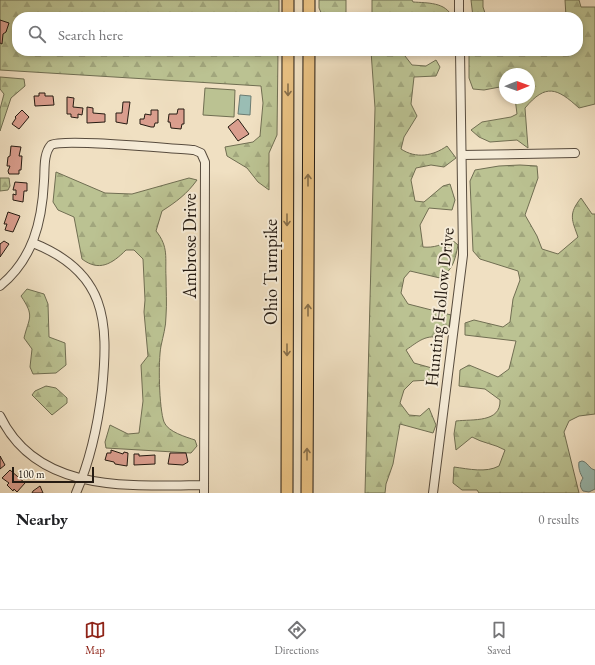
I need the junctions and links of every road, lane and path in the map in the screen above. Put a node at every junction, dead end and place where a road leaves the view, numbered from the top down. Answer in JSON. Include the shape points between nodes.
{"nodes":[{"id":1,"x":288,"y":0,"type":"edge"},
{"id":2,"x":309,"y":0,"type":"edge"},
{"id":3,"x":459,"y":0,"type":"edge"},
{"id":4,"x":288,"y":12,"type":"edge"},
{"id":5,"x":309,"y":12,"type":"edge"},
{"id":6,"x":459,"y":12,"type":"edge"},
{"id":7,"x":288,"y":56,"type":"edge"},
{"id":8,"x":309,"y":56,"type":"edge"},
{"id":9,"x":460,"y":56,"type":"edge"},
{"id":10,"x":575,"y":153,"type":"dead end"},
{"id":11,"x":462,"y":155,"type":"junction"},
{"id":12,"x":33,"y":242,"type":"junction"},
{"id":13,"x":0,"y":286,"type":"edge"},
{"id":14,"x":0,"y":416,"type":"edge"},
{"id":15,"x":80,"y":484,"type":"junction"},
{"id":16,"x":204,"y":489,"type":"edge"},
{"id":17,"x":76,"y":493,"type":"edge"},
{"id":18,"x":287,"y":493,"type":"edge"},
{"id":19,"x":307,"y":493,"type":"edge"},
{"id":20,"x":433,"y":493,"type":"edge"}],
"edges":[{"from":1,"to":4,"type":"highway"},
{"from":2,"to":5,"type":"highway"},
{"from":3,"to":6,"type":"street"},
{"from":7,"to":18,"type":"highway","name":"Ohio Turnpike","one_way":true},
{"from":19,"to":8,"type":"highway","name":"Ohio Turnpike","one_way":true},
{"from":9,"to":11,"type":"street","name":"Hunting Hollow Drive"},
{"from":10,"to":11,"type":"street"},
{"from":11,"to":20,"type":"street","name":"Hunting Hollow Drive","via":[[463,256]]},
{"from":12,"to":13,"type":"street","via":[[15,272]]},
{"from":12,"to":15,"type":"street","via":[[56,252],[80,272],[96,297],[103,316],[106,340],[100,405]]},
{"from":12,"to":16,"type":"street","name":"Ambrose Drive","via":[[42,212],[46,155],[51,145],[63,143],[194,150],[201,153],[204,158]]},
{"from":14,"to":15,"type":"street","via":[[10,436],[29,457],[57,476]]},
{"from":15,"to":16,"type":"street"},
{"from":15,"to":17,"type":"street"}]}
